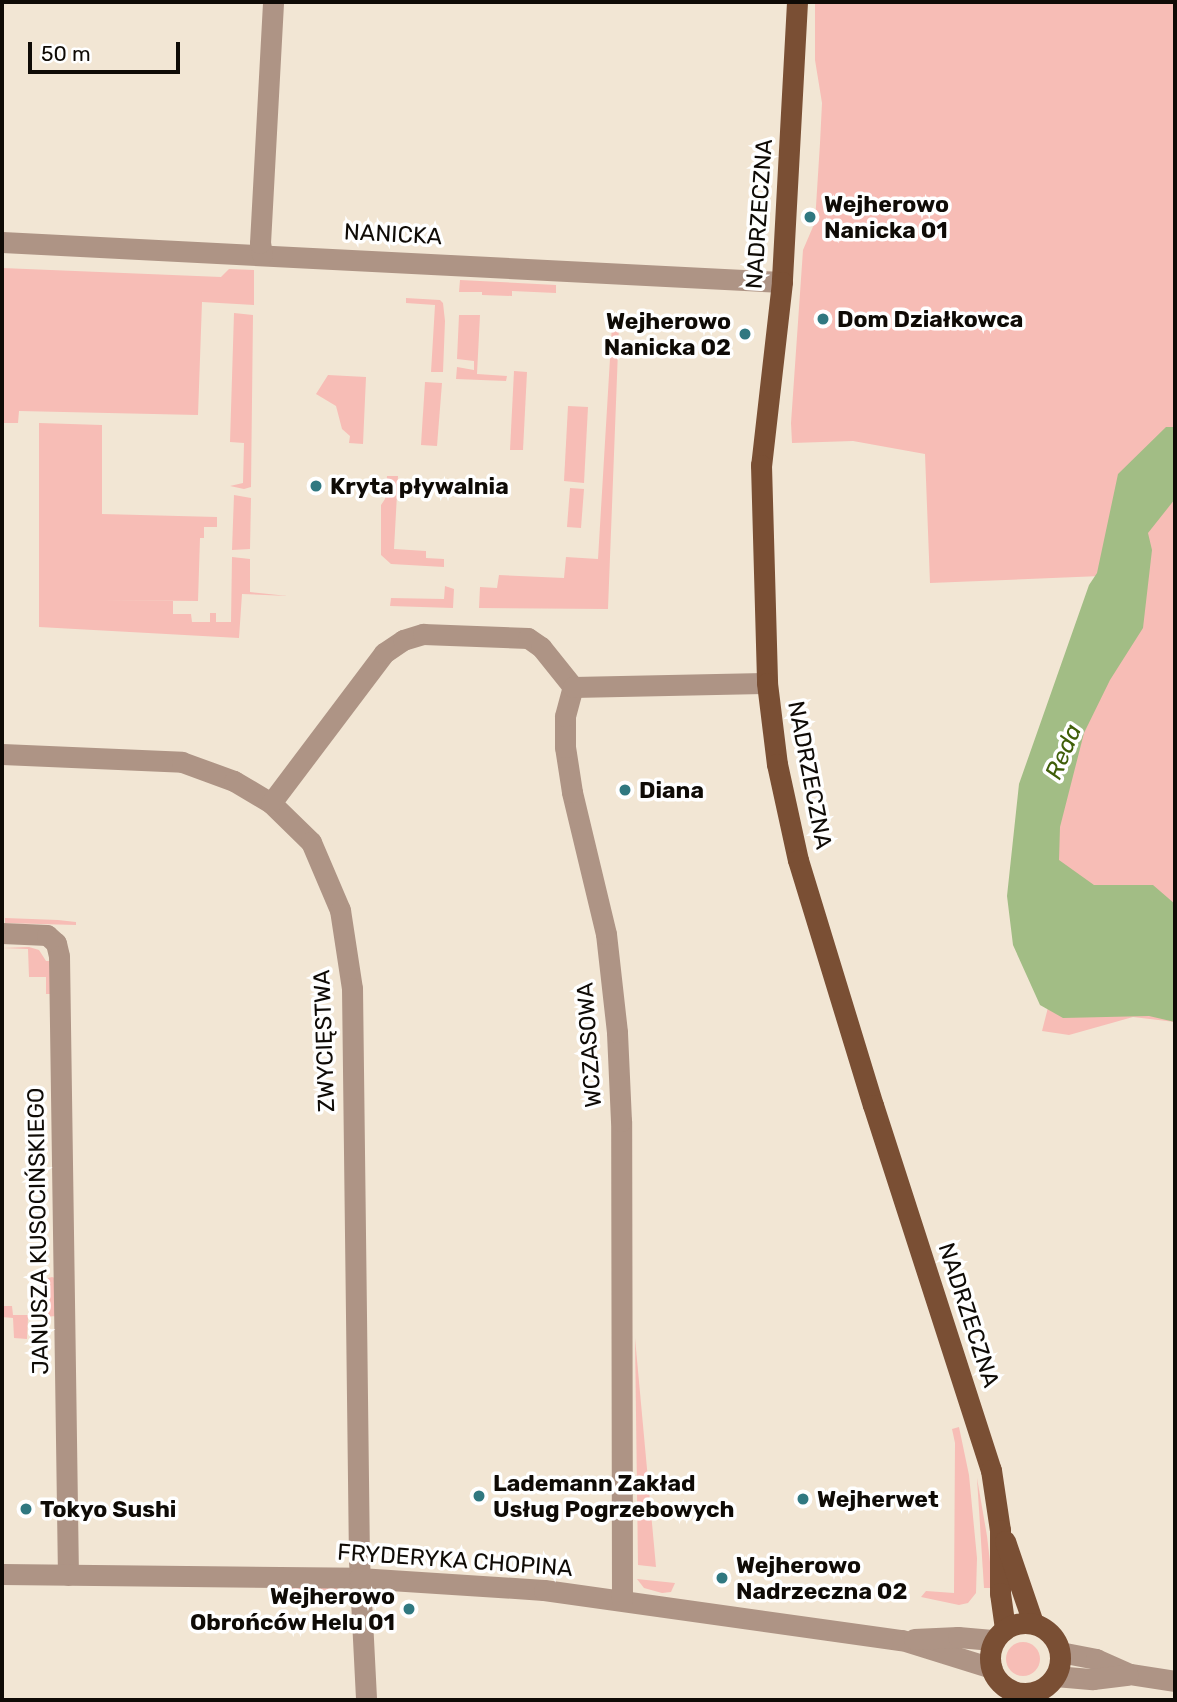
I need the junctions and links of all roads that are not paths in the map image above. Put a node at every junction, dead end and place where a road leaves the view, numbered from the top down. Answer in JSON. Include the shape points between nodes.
{"nodes":[{"id":1,"x":273,"y":2,"type":"edge"},
{"id":2,"x":797,"y":2,"type":"edge"},
{"id":3,"x":2,"y":242,"type":"edge"},
{"id":4,"x":262,"y":254,"type":"junction"},
{"id":5,"x":782,"y":282,"type":"junction"},
{"id":6,"x":767,"y":682,"type":"junction"},
{"id":7,"x":573,"y":687,"type":"junction"},
{"id":8,"x":2,"y":754,"type":"edge"},
{"id":9,"x":271,"y":803,"type":"junction"},
{"id":10,"x":2,"y":933,"type":"edge"},
{"id":11,"x":1000,"y":1530,"type":"junction"},
{"id":12,"x":2,"y":1574,"type":"edge"},
{"id":13,"x":68,"y":1575,"type":"junction"},
{"id":14,"x":359,"y":1578,"type":"junction"},
{"id":15,"x":622,"y":1600,"type":"junction"},
{"id":16,"x":1033,"y":1623,"type":"junction"},
{"id":17,"x":1000,"y":1634,"type":"junction"},
{"id":18,"x":902,"y":1640,"type":"junction"},
{"id":19,"x":1060,"y":1651,"type":"junction"},
{"id":20,"x":992,"y":1668,"type":"junction"},
{"id":21,"x":1130,"y":1674,"type":"junction"},
{"id":22,"x":1055,"y":1676,"type":"junction"},
{"id":23,"x":1175,"y":1681,"type":"edge"},
{"id":24,"x":1012,"y":1695,"type":"edge"},
{"id":25,"x":1037,"y":1696,"type":"edge"},
{"id":26,"x":366,"y":1700,"type":"edge"}],
"edges":[{"from":1,"to":4,"type":"street"},
{"from":2,"to":5,"type":"main road","name":"NADRZECZNA"},
{"from":3,"to":4,"type":"street","name":"NANICKA"},
{"from":4,"to":5,"type":"street","name":"NANICKA"},
{"from":5,"to":6,"type":"main road","name":"NADRZECZNA","via":[[761,465]]},
{"from":6,"to":7,"type":"street"},
{"from":6,"to":11,"type":"main road","name":"NADRZECZNA","via":[[777,764],[798,860],[991,1470]]},
{"from":7,"to":9,"type":"street","via":[[528,638],[423,634],[403,639],[384,653]]},
{"from":7,"to":15,"type":"street","name":"WCZASOWA","via":[[565,716],[565,747],[606,934],[617,1032]]},
{"from":8,"to":9,"type":"street","name":"ZWYCIĘSTWA","via":[[182,762],[234,780]]},
{"from":9,"to":14,"type":"street","name":"ZWYCIĘSTWA","via":[[311,842],[340,910],[352,988]]},
{"from":10,"to":13,"type":"street","name":"JANUSZA KUSOCIŃSKIEGO","via":[[47,936],[56,943],[59,956]]},
{"from":11,"to":16,"type":"main road","name":"NADRZECZNA"},
{"from":11,"to":17,"type":"main road","name":"NADRZECZNA"},
{"from":12,"to":13,"type":"street","name":"FRYDERYKA CHOPINA"},
{"from":13,"to":14,"type":"street","name":"FRYDERYKA CHOPINA"},
{"from":14,"to":15,"type":"street","name":"FRYDERYKA CHOPINA","via":[[511,1587]]},
{"from":14,"to":26,"type":"street","name":"ZWYCIĘSTWA"},
{"from":15,"to":18,"type":"street","name":"FRYDERYKA CHOPINA"},
{"from":16,"to":17,"type":"main road","via":[[1018,1623]]},
{"from":16,"to":19,"type":"main road","via":[[1055,1639]]},
{"from":17,"to":18,"type":"street","name":"FRYDERYKA CHOPINA"},
{"from":17,"to":20,"type":"main road","via":[[990,1658]]},
{"from":18,"to":20,"type":"street","name":"FRYDERYKA CHOPINA"},
{"from":19,"to":21,"type":"street"},
{"from":19,"to":22,"type":"main road"},
{"from":20,"to":24,"type":"main road"},
{"from":21,"to":22,"type":"street","via":[[1093,1679]]},
{"from":21,"to":23,"type":"street"},
{"from":22,"to":25,"type":"main road"},
{"from":24,"to":25,"type":"main road"}]}
